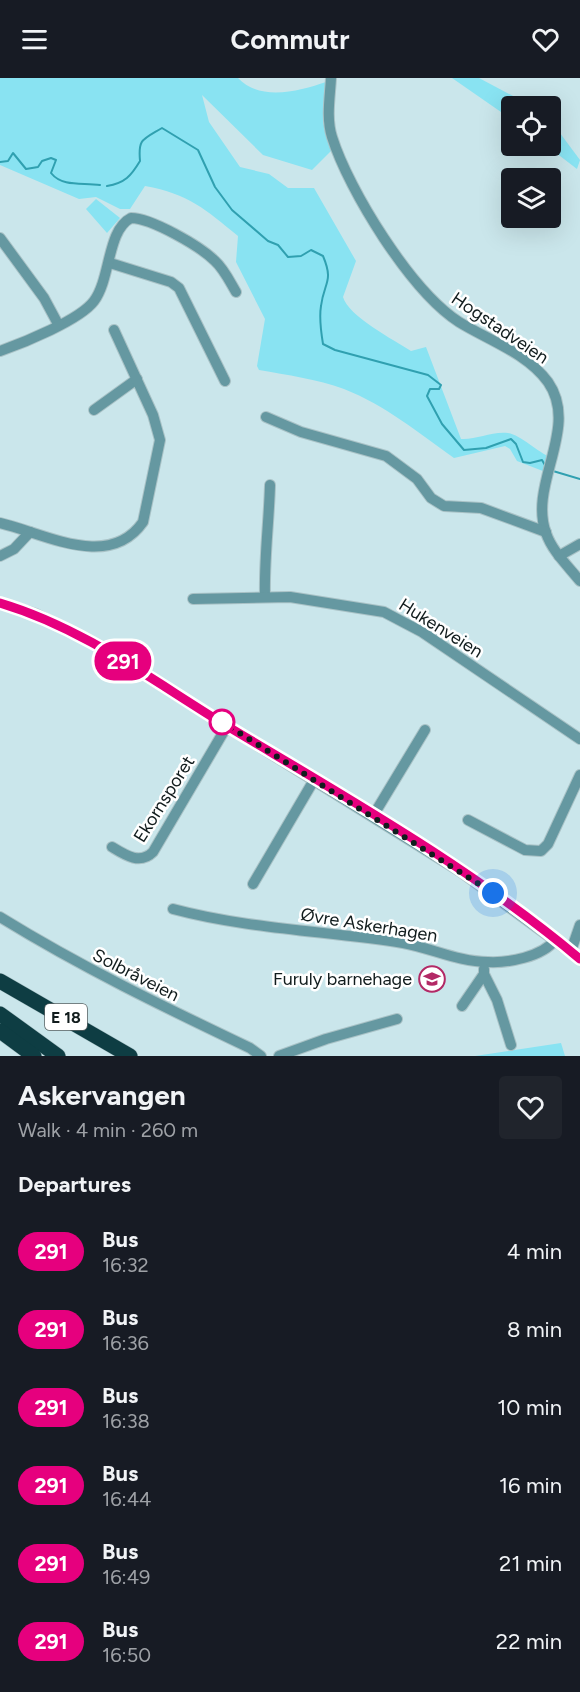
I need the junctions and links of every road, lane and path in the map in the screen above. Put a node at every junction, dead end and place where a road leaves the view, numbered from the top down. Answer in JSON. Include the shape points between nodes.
{"nodes":[{"id":1,"x":331,"y":78,"type":"edge"},
{"id":2,"x":0,"y":238,"type":"edge"},
{"id":3,"x":110,"y":263,"type":"junction"},
{"id":4,"x":236,"y":292,"type":"dead end"},
{"id":5,"x":58,"y":324,"type":"junction"},
{"id":6,"x":114,"y":330,"type":"dead end"},
{"id":7,"x":0,"y":351,"type":"edge"},
{"id":8,"x":137,"y":379,"type":"junction"},
{"id":9,"x":225,"y":381,"type":"dead end"},
{"id":10,"x":94,"y":410,"type":"dead end"},
{"id":11,"x":266,"y":417,"type":"dead end"},
{"id":12,"x":270,"y":485,"type":"dead end"},
{"id":13,"x":0,"y":523,"type":"edge"},
{"id":14,"x":30,"y":532,"type":"junction"},
{"id":15,"x":546,"y":532,"type":"junction"},
{"id":16,"x":580,"y":544,"type":"edge"},
{"id":17,"x":0,"y":556,"type":"edge"},
{"id":18,"x":560,"y":556,"type":"junction"},
{"id":19,"x":580,"y":581,"type":"edge"},
{"id":20,"x":265,"y":596,"type":"junction"},
{"id":21,"x":193,"y":599,"type":"dead end"},
{"id":22,"x":0,"y":603,"type":"edge"},
{"id":23,"x":228,"y":726,"type":"junction"},
{"id":24,"x":425,"y":730,"type":"dead end"},
{"id":25,"x":580,"y":739,"type":"edge"},
{"id":26,"x":580,"y":775,"type":"edge"},
{"id":27,"x":314,"y":780,"type":"junction"},
{"id":28,"x":373,"y":816,"type":"junction"},
{"id":29,"x":468,"y":820,"type":"dead end"},
{"id":30,"x":112,"y":847,"type":"dead end"},
{"id":31,"x":253,"y":884,"type":"dead end"},
{"id":32,"x":173,"y":909,"type":"dead end"},
{"id":33,"x":0,"y":917,"type":"edge"},
{"id":34,"x":580,"y":925,"type":"edge"},
{"id":35,"x":555,"y":940,"type":"junction"},
{"id":36,"x":571,"y":951,"type":"junction"},
{"id":37,"x":580,"y":959,"type":"edge"},
{"id":38,"x":484,"y":968,"type":"junction"},
{"id":39,"x":0,"y":981,"type":"edge"},
{"id":40,"x":462,"y":1006,"type":"dead end"},
{"id":41,"x":0,"y":1014,"type":"edge"},
{"id":42,"x":397,"y":1019,"type":"dead end"},
{"id":43,"x":0,"y":1031,"type":"edge"},
{"id":44,"x":511,"y":1045,"type":"dead end"},
{"id":45,"x":34,"y":1056,"type":"edge"},
{"id":46,"x":58,"y":1056,"type":"edge"},
{"id":47,"x":130,"y":1056,"type":"edge"},
{"id":48,"x":261,"y":1056,"type":"edge"},
{"id":49,"x":279,"y":1056,"type":"edge"}],
"edges":[{"from":1,"to":15,"type":"street","name":"Hogstadveien","via":[[331,135],[363,202],[411,275],[435,303],[536,369],[549,383],[559,412],[544,500]]},
{"from":2,"to":5,"type":"street"},
{"from":3,"to":4,"type":"street","via":[[120,228],[125,221],[137,218],[216,261]]},
{"from":3,"to":5,"type":"street","via":[[93,302],[83,312]]},
{"from":3,"to":9,"type":"street","via":[[179,288]]},
{"from":5,"to":7,"type":"street"},
{"from":6,"to":8,"type":"street"},
{"from":8,"to":10,"type":"street"},
{"from":8,"to":14,"type":"street","via":[[160,440],[145,517],[139,528],[118,542],[89,547]]},
{"from":11,"to":15,"type":"street","via":[[301,432],[386,456],[417,479],[435,501],[454,507],[481,508]]},
{"from":12,"to":20,"type":"street"},
{"from":13,"to":14,"type":"street"},
{"from":14,"to":17,"type":"street","via":[[14,549]]},
{"from":15,"to":18,"type":"street","name":"Hogstadveien"},
{"from":16,"to":18,"type":"street"},
{"from":18,"to":19,"type":"street","name":"Hogstadveien"},
{"from":20,"to":21,"type":"street","name":"Hukenveien"},
{"from":20,"to":25,"type":"street","name":"Hukenveien","via":[[357,607],[399,619]]},
{"from":22,"to":23,"type":"street","via":[[70,629]]},
{"from":23,"to":27,"type":"street"},
{"from":23,"to":30,"type":"street","name":"Ekornsporet","via":[[153,852],[133,858]]},
{"from":24,"to":28,"type":"street"},
{"from":26,"to":29,"type":"street","via":[[548,844],[541,851],[525,850]]},
{"from":27,"to":28,"type":"street"},
{"from":27,"to":31,"type":"street"},
{"from":28,"to":35,"type":"street","via":[[493,893]]},
{"from":32,"to":38,"type":"street","name":"Øvre Askerhagen","via":[[406,944]]},
{"from":33,"to":48,"type":"street","name":"Solbråveien","via":[[70,960]]},
{"from":34,"to":36,"type":"street"},
{"from":35,"to":36,"type":"street"},
{"from":35,"to":38,"type":"street","name":"Øvre Askerhagen","via":[[545,950]]},
{"from":36,"to":37,"type":"street"},
{"from":38,"to":40,"type":"street"},
{"from":38,"to":44,"type":"street"},
{"from":39,"to":47,"type":"highway","number":"E 18"},
{"from":41,"to":46,"type":"highway","number":"E 18"},
{"from":42,"to":49,"type":"street"},
{"from":43,"to":45,"type":"highway"}]}
